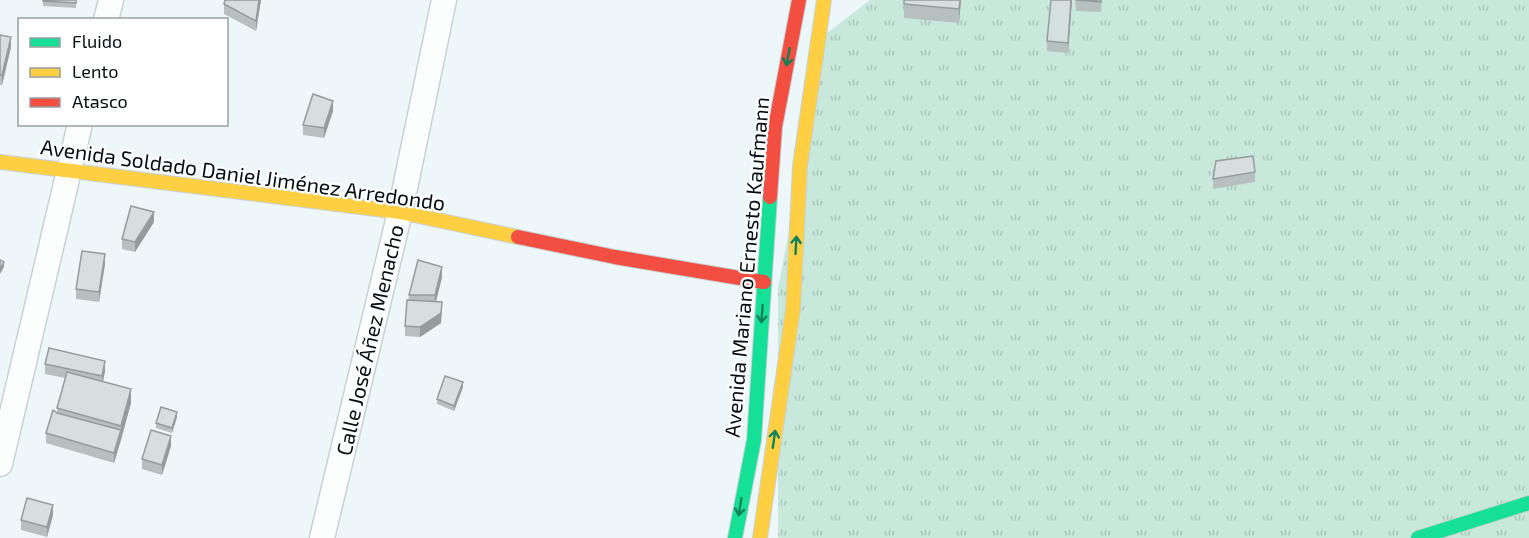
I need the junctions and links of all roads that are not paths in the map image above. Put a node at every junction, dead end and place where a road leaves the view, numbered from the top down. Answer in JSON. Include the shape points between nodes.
{"nodes":[{"id":1,"x":111,"y":0,"type":"edge"},
{"id":2,"x":444,"y":0,"type":"edge"},
{"id":3,"x":799,"y":0,"type":"edge"},
{"id":4,"x":824,"y":0,"type":"edge"},
{"id":5,"x":106,"y":18,"type":"edge"},
{"id":6,"x":80,"y":126,"type":"edge"},
{"id":7,"x":0,"y":162,"type":"edge"},
{"id":8,"x":68,"y":172,"type":"junction"},
{"id":9,"x":399,"y":212,"type":"junction"},
{"id":10,"x":764,"y":282,"type":"junction"},
{"id":11,"x":0,"y":464,"type":"edge"},
{"id":12,"x":1529,"y":503,"type":"edge"},
{"id":13,"x":322,"y":538,"type":"edge"},
{"id":14,"x":735,"y":538,"type":"edge"},
{"id":15,"x":760,"y":538,"type":"edge"},
{"id":16,"x":1418,"y":538,"type":"edge"}],
"edges":[{"from":1,"to":5,"type":"street"},
{"from":2,"to":9,"type":"street","name":"Calle José Áñez Menacho"},
{"from":3,"to":10,"type":"main road","name":"Avenida Mariano Ernesto Kaufmann","one_way":true,"via":[[775,127]]},
{"from":15,"to":4,"type":"main road","name":"Avenida Mariano Ernesto Kaufmann","one_way":true,"via":[[794,309],[800,166]]},
{"from":6,"to":8,"type":"street"},
{"from":7,"to":8,"type":"main road","name":"Avenida Soldado Daniel Jiménez Arredondo"},
{"from":8,"to":9,"type":"main road","name":"Avenida Soldado Daniel Jiménez Arredondo"},
{"from":8,"to":11,"type":"street"},
{"from":9,"to":10,"type":"main road","name":"Avenida Soldado Daniel Jiménez Arredondo","via":[[615,257]]},
{"from":9,"to":13,"type":"street","name":"Calle José Áñez Menacho"},
{"from":10,"to":14,"type":"main road","name":"Avenida Mariano Ernesto Kaufmann","one_way":true,"via":[[754,440]]},
{"from":12,"to":16,"type":"main road"}]}
